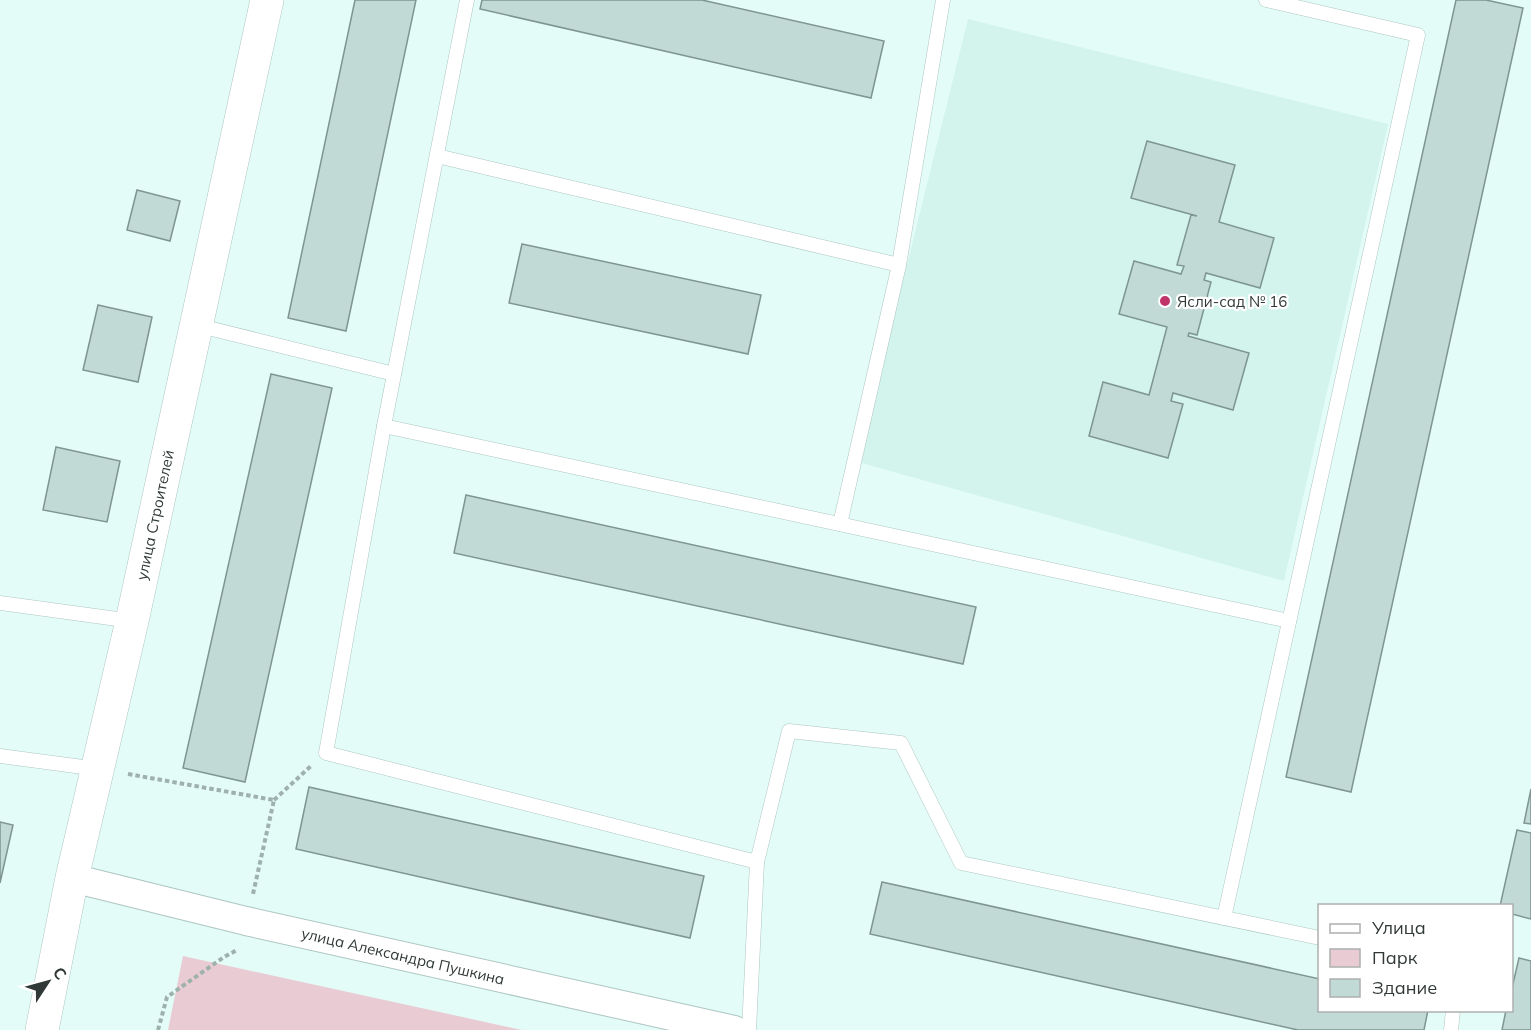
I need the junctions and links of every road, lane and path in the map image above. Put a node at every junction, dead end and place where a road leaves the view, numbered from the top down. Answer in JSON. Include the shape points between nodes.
{"nodes":[{"id":1,"x":267,"y":0,"type":"edge"},
{"id":2,"x":467,"y":0,"type":"edge"},
{"id":3,"x":943,"y":0,"type":"edge"},
{"id":4,"x":1266,"y":0,"type":"edge"},
{"id":5,"x":437,"y":156,"type":"junction"},
{"id":6,"x":899,"y":265,"type":"junction"},
{"id":7,"x":196,"y":325,"type":"junction"},
{"id":8,"x":394,"y":374,"type":"junction"},
{"id":9,"x":384,"y":426,"type":"junction"},
{"id":10,"x":840,"y":524,"type":"junction"},
{"id":11,"x":0,"y":603,"type":"edge"},
{"id":12,"x":132,"y":621,"type":"junction"},
{"id":13,"x":1289,"y":621,"type":"junction"},
{"id":14,"x":326,"y":753,"type":"junction"},
{"id":15,"x":0,"y":756,"type":"edge"},
{"id":16,"x":98,"y":769,"type":"junction"},
{"id":17,"x":274,"y":800,"type":"junction"},
{"id":18,"x":758,"y":862,"type":"junction"},
{"id":19,"x":72,"y":878,"type":"junction"},
{"id":20,"x":1224,"y":918,"type":"junction"},
{"id":21,"x":246,"y":921,"type":"junction"},
{"id":22,"x":1318,"y":938,"type":"edge"},
{"id":23,"x":1454,"y":1012,"type":"edge"},
{"id":24,"x":42,"y":1030,"type":"edge"},
{"id":25,"x":158,"y":1030,"type":"edge"},
{"id":26,"x":734,"y":1030,"type":"edge"},
{"id":27,"x":749,"y":1030,"type":"edge"},
{"id":28,"x":1451,"y":1030,"type":"edge"}],
"edges":[{"from":1,"to":7,"type":"street","name":"улица Строителей"},
{"from":2,"to":5,"type":"lane"},
{"from":3,"to":6,"type":"lane"},
{"from":4,"to":13,"type":"lane","via":[[1418,35]]},
{"from":5,"to":6,"type":"lane"},
{"from":5,"to":8,"type":"lane"},
{"from":6,"to":10,"type":"lane"},
{"from":7,"to":8,"type":"lane"},
{"from":7,"to":12,"type":"street","name":"улица Строителей"},
{"from":8,"to":9,"type":"lane"},
{"from":9,"to":10,"type":"lane"},
{"from":9,"to":14,"type":"lane"},
{"from":10,"to":13,"type":"lane"},
{"from":11,"to":12,"type":"lane"},
{"from":12,"to":16,"type":"street","name":"улица Строителей"},
{"from":13,"to":20,"type":"lane"},
{"from":14,"to":17,"type":"path"},
{"from":14,"to":18,"type":"lane"},
{"from":15,"to":16,"type":"lane"},
{"from":16,"to":17,"type":"path"},
{"from":16,"to":19,"type":"street","name":"улица Строителей"},
{"from":17,"to":21,"type":"path"},
{"from":18,"to":20,"type":"lane","via":[[789,731],[901,743],[961,863]]},
{"from":18,"to":27,"type":"lane"},
{"from":19,"to":21,"type":"street","name":"улица Александра Пушкина"},
{"from":19,"to":24,"type":"street","name":"улица Строителей"},
{"from":20,"to":22,"type":"lane"},
{"from":21,"to":25,"type":"path","via":[[240,948],[166,997]]},
{"from":21,"to":26,"type":"street","name":"улица Александра Пушкина"},
{"from":23,"to":28,"type":"lane"}]}
